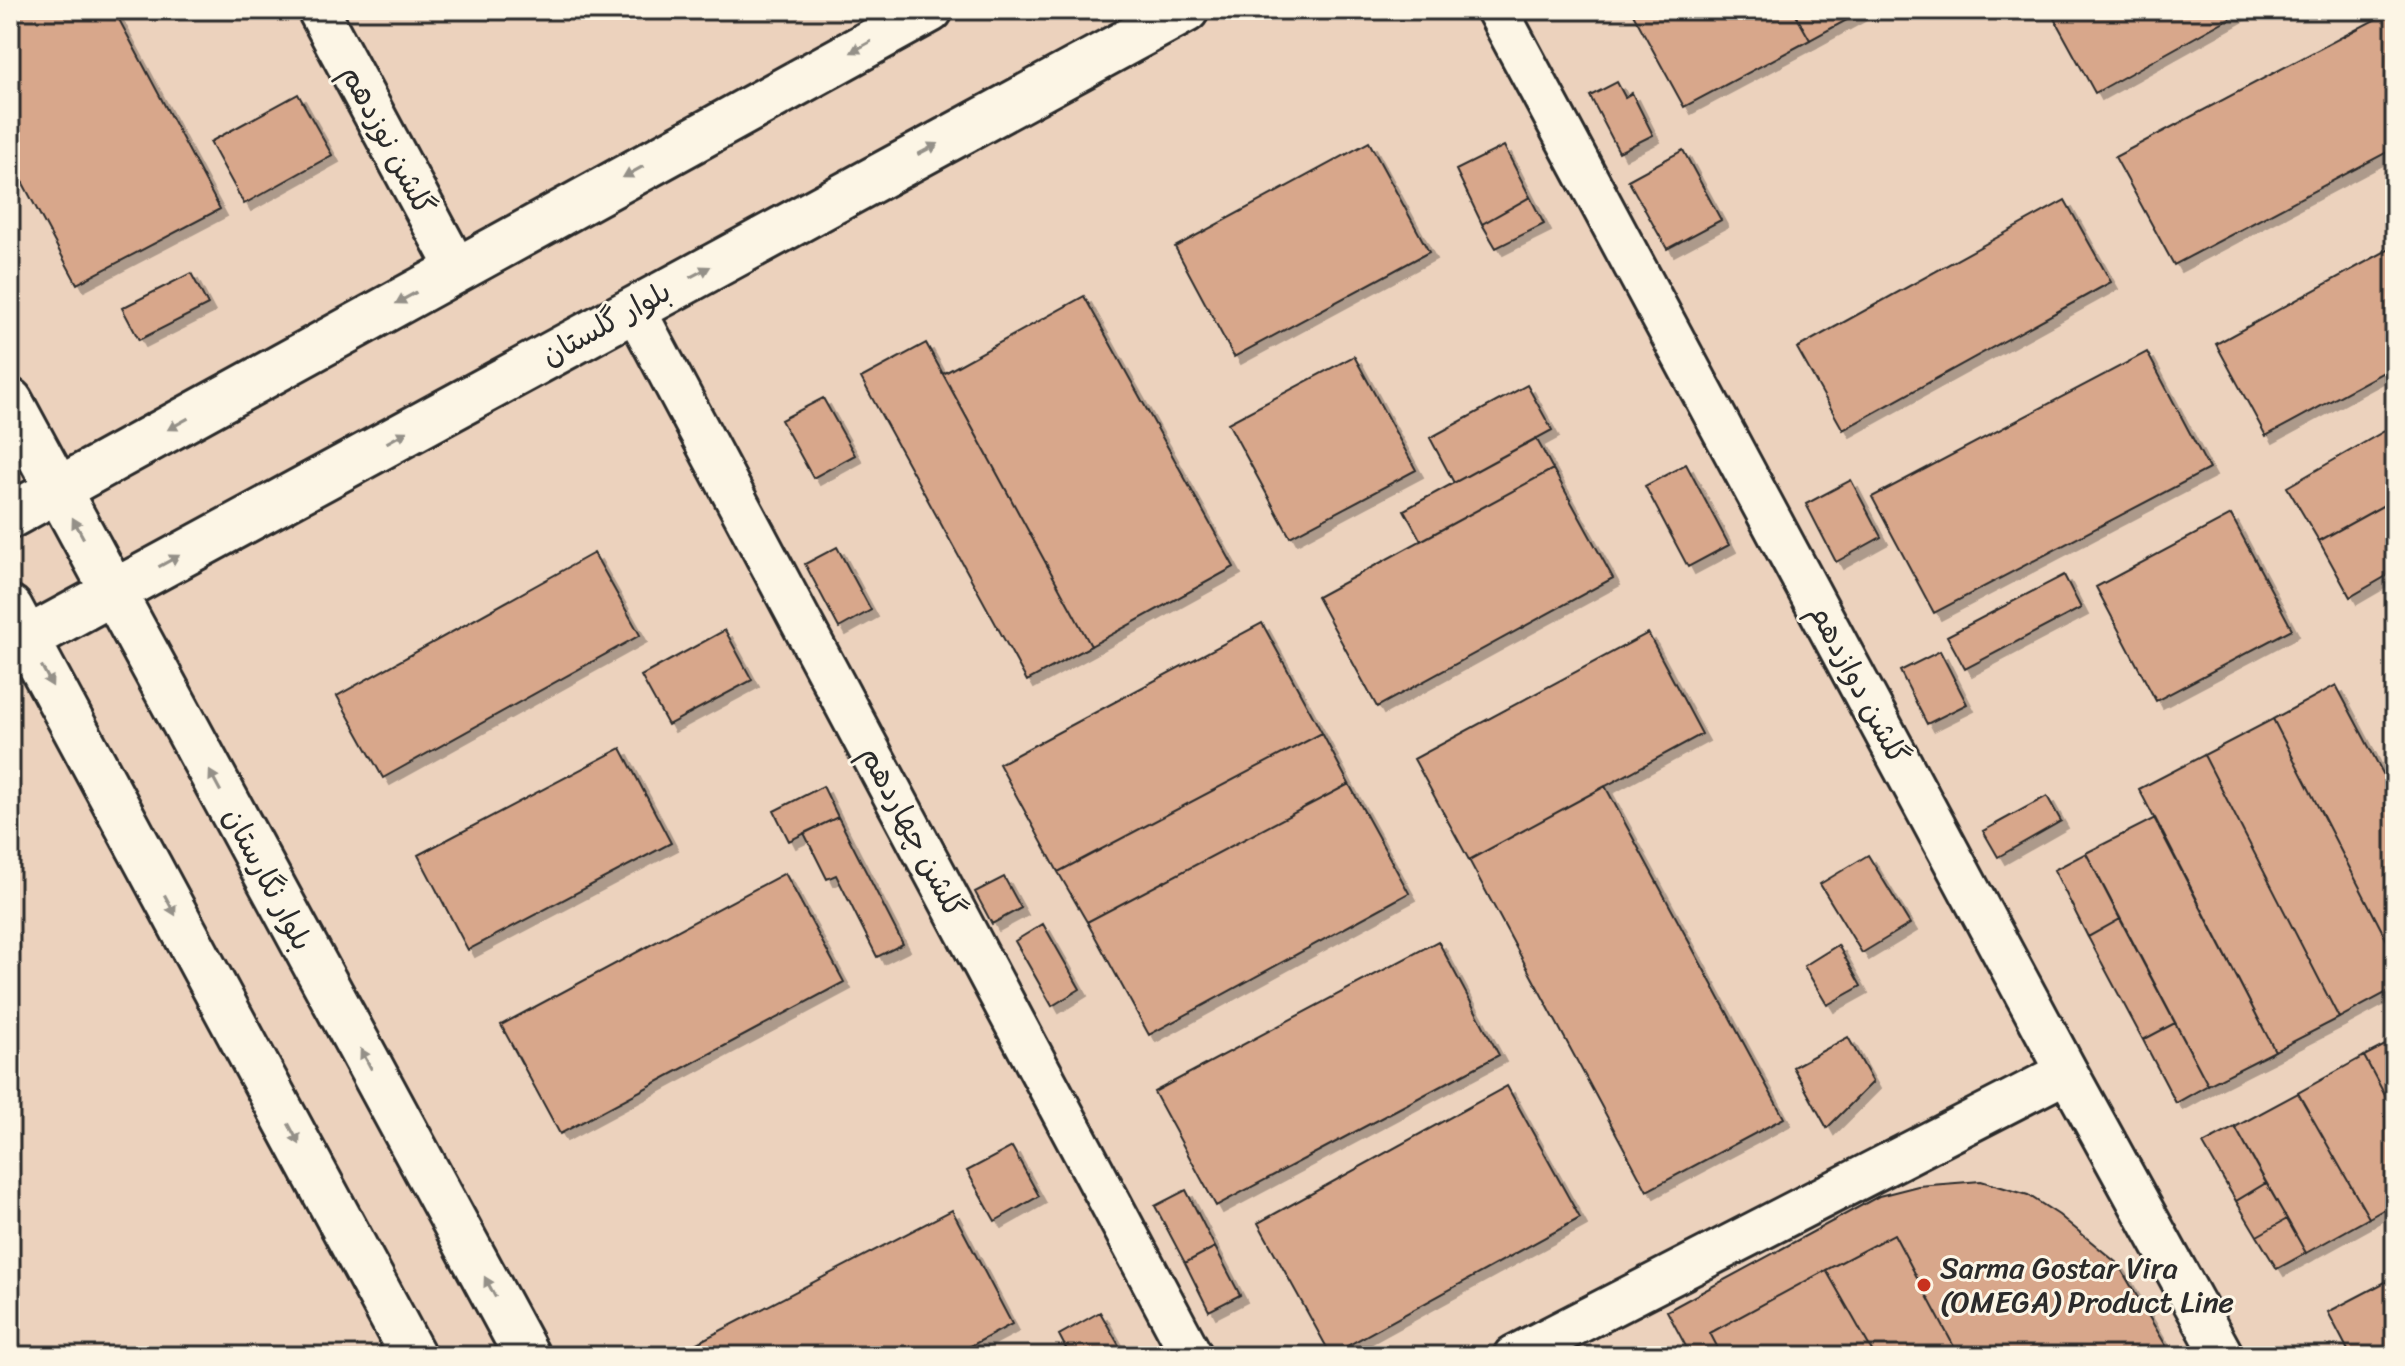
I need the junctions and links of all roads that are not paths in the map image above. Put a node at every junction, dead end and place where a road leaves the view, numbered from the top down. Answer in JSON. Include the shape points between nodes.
{"nodes":[{"id":1,"x":318,"y":10,"type":"edge"},
{"id":2,"x":930,"y":10,"type":"edge"},
{"id":3,"x":1186,"y":10,"type":"edge"},
{"id":4,"x":1497,"y":10,"type":"edge"},
{"id":5,"x":457,"y":269,"type":"junction"},
{"id":6,"x":634,"y":308,"type":"junction"},
{"id":7,"x":10,"y":401,"type":"edge"},
{"id":8,"x":58,"y":490,"type":"junction"},
{"id":9,"x":10,"y":516,"type":"edge"},
{"id":10,"x":113,"y":591,"type":"junction"},
{"id":11,"x":18,"y":623,"type":"edge"},
{"id":12,"x":2067,"y":1072,"type":"junction"},
{"id":13,"x":413,"y":1356,"type":"edge"},
{"id":14,"x":527,"y":1356,"type":"edge"},
{"id":15,"x":1192,"y":1356,"type":"edge"},
{"id":16,"x":1514,"y":1356,"type":"edge"},
{"id":17,"x":2223,"y":1356,"type":"edge"}],
"edges":[{"from":1,"to":5,"type":"street","name":"گلشن نوزدهم"},
{"from":2,"to":5,"type":"street","one_way":true},
{"from":6,"to":3,"type":"street","name":"بلوار گلستان","one_way":true},
{"from":4,"to":12,"type":"street","name":"گلشن دوازدهم"},
{"from":5,"to":8,"type":"street","one_way":true},
{"from":10,"to":6,"type":"street","name":"بلوار گلستان","one_way":true},
{"from":6,"to":15,"type":"street","name":"گلشن چهاردهم"},
{"from":7,"to":8,"type":"street","name":"بلوار نگارستان"},
{"from":8,"to":9,"type":"street"},
{"from":10,"to":8,"type":"street","name":"بلوار نگارستان","one_way":true},
{"from":10,"to":11,"type":"street","name":"بلوار گلستان"},
{"from":14,"to":10,"type":"street","name":"بلوار نگارستان","one_way":true},
{"from":11,"to":13,"type":"street","one_way":true},
{"from":12,"to":16,"type":"street"},
{"from":12,"to":17,"type":"street","name":"گلشن دوازدهم"}]}
